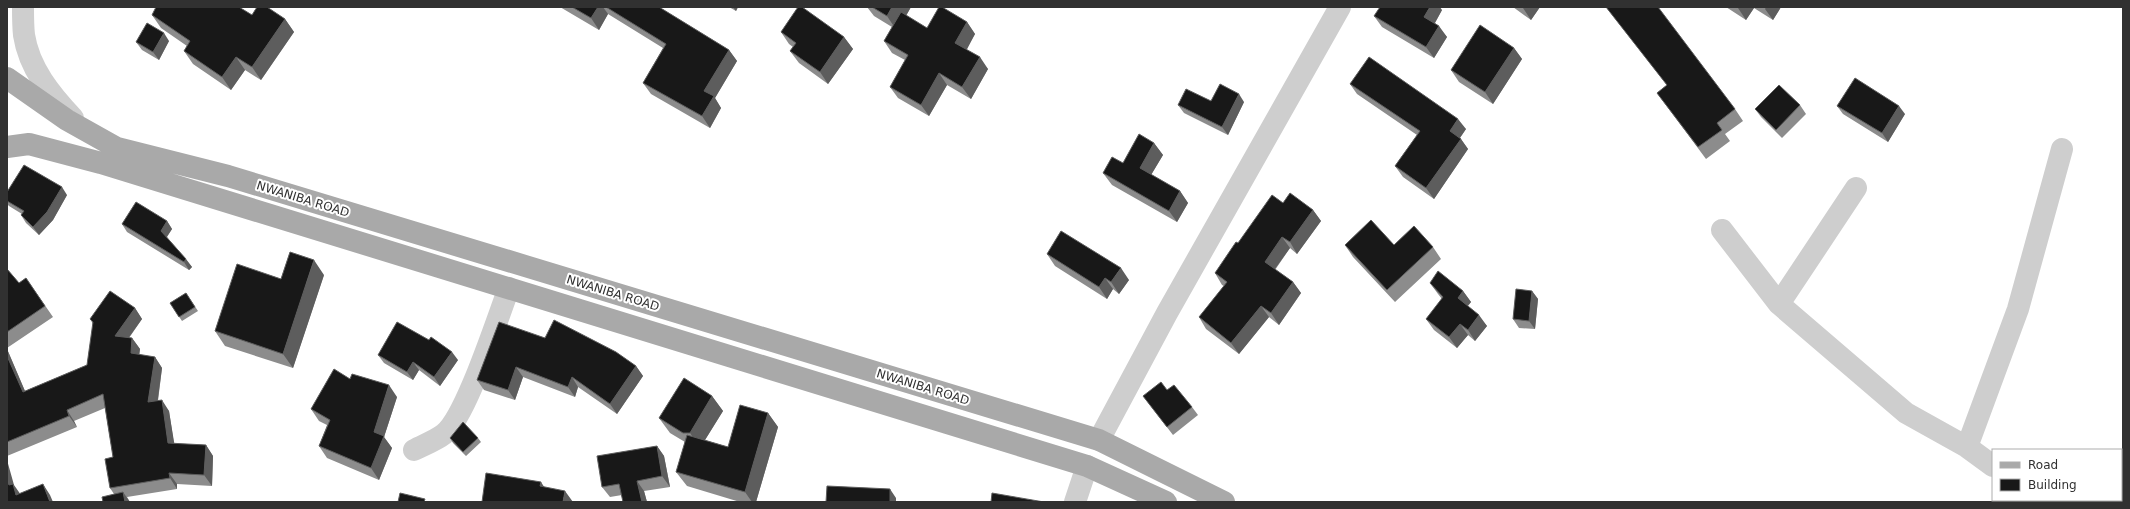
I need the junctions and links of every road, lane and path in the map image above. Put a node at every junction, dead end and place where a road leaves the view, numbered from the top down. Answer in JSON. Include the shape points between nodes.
{"nodes":[{"id":1,"x":23,"y":7,"type":"edge"},
{"id":2,"x":1340,"y":7,"type":"edge"},
{"id":3,"x":7,"y":78,"type":"edge"},
{"id":4,"x":7,"y":147,"type":"edge"},
{"id":5,"x":117,"y":148,"type":"junction"},
{"id":6,"x":2062,"y":149,"type":"dead end"},
{"id":7,"x":1856,"y":188,"type":"dead end"},
{"id":8,"x":1722,"y":230,"type":"dead end"},
{"id":9,"x":509,"y":288,"type":"junction"},
{"id":10,"x":1778,"y":304,"type":"junction"},
{"id":11,"x":1099,"y":440,"type":"junction"},
{"id":12,"x":1967,"y":447,"type":"junction"},
{"id":13,"x":414,"y":450,"type":"dead end"},
{"id":14,"x":1992,"y":465,"type":"edge"},
{"id":15,"x":1088,"y":466,"type":"junction"},
{"id":16,"x":1075,"y":502,"type":"edge"},
{"id":17,"x":1166,"y":502,"type":"edge"},
{"id":18,"x":1224,"y":502,"type":"edge"}],
"edges":[{"from":1,"to":5,"type":"street","via":[[24,36],[35,67],[53,97],[74,119]]},
{"from":2,"to":11,"type":"street","via":[[1167,313]]},
{"from":3,"to":5,"type":"main road","name":"NWANIBA ROAD","via":[[67,120]]},
{"from":4,"to":9,"type":"main road","via":[[29,144],[100,163]]},
{"from":5,"to":11,"type":"main road","name":"NWANIBA ROAD","via":[[228,176]]},
{"from":6,"to":12,"type":"street","via":[[2018,309]]},
{"from":7,"to":10,"type":"street"},
{"from":8,"to":10,"type":"street"},
{"from":9,"to":13,"type":"street","via":[[457,417],[444,434]]},
{"from":9,"to":15,"type":"main road"},
{"from":10,"to":12,"type":"street","via":[[1906,413]]},
{"from":11,"to":18,"type":"main road","name":"NWANIBA ROAD"},
{"from":12,"to":14,"type":"street"},
{"from":15,"to":16,"type":"street"},
{"from":15,"to":17,"type":"main road"}]}
